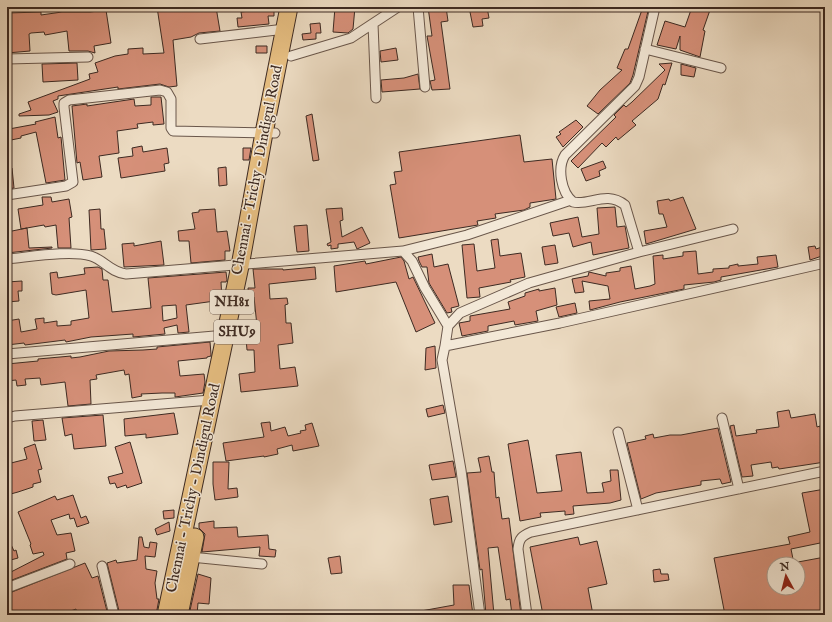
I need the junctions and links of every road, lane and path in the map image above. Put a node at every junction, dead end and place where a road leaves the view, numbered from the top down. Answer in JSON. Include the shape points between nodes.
{"nodes":[{"id":1,"x":289,"y":7,"type":"edge"},
{"id":2,"x":301,"y":7,"type":"edge"},
{"id":3,"x":398,"y":7,"type":"edge"},
{"id":4,"x":418,"y":7,"type":"edge"},
{"id":5,"x":655,"y":7,"type":"edge"},
{"id":6,"x":373,"y":24,"type":"junction"},
{"id":7,"x":200,"y":39,"type":"dead end"},
{"id":8,"x":289,"y":43,"type":"junction"},
{"id":9,"x":645,"y":49,"type":"junction"},
{"id":10,"x":88,"y":57,"type":"dead end"},
{"id":11,"x":7,"y":59,"type":"edge"},
{"id":12,"x":721,"y":68,"type":"dead end"},
{"id":13,"x":425,"y":87,"type":"dead end"},
{"id":14,"x":376,"y":98,"type":"dead end"},
{"id":15,"x":270,"y":133,"type":"junction"},
{"id":16,"x":7,"y":195,"type":"edge"},
{"id":17,"x":571,"y":200,"type":"junction"},
{"id":18,"x":733,"y":229,"type":"dead end"},
{"id":19,"x":403,"y":250,"type":"junction"},
{"id":20,"x":639,"y":252,"type":"junction"},
{"id":21,"x":7,"y":259,"type":"edge"},
{"id":22,"x":825,"y":263,"type":"edge"},
{"id":23,"x":246,"y":265,"type":"junction"},
{"id":24,"x":448,"y":330,"type":"junction"},
{"id":25,"x":226,"y":335,"type":"junction"},
{"id":26,"x":449,"y":345,"type":"junction"},
{"id":27,"x":7,"y":354,"type":"edge"},
{"id":28,"x":211,"y":400,"type":"junction"},
{"id":29,"x":7,"y":418,"type":"edge"},
{"id":30,"x":722,"y":418,"type":"dead end"},
{"id":31,"x":618,"y":432,"type":"dead end"},
{"id":32,"x":825,"y":471,"type":"edge"},
{"id":33,"x":739,"y":489,"type":"junction"},
{"id":34,"x":638,"y":510,"type":"junction"},
{"id":35,"x":185,"y":557,"type":"junction"},
{"id":36,"x":70,"y":564,"type":"dead end"},
{"id":37,"x":262,"y":564,"type":"dead end"},
{"id":38,"x":102,"y":566,"type":"dead end"},
{"id":39,"x":7,"y":588,"type":"edge"},
{"id":40,"x":114,"y":615,"type":"edge"},
{"id":41,"x":166,"y":615,"type":"edge"},
{"id":42,"x":179,"y":615,"type":"edge"},
{"id":43,"x":480,"y":615,"type":"edge"},
{"id":44,"x":527,"y":615,"type":"edge"}],
"edges":[{"from":1,"to":8,"type":"highway","name":"Chennai - Trichy - Dindigul Road"},
{"from":2,"to":8,"type":"highway","name":"Chennai - Trichy - Dindigul Road"},
{"from":3,"to":6,"type":"street"},
{"from":4,"to":13,"type":"street"},
{"from":5,"to":9,"type":"street"},
{"from":6,"to":8,"type":"street","via":[[344,41]]},
{"from":6,"to":14,"type":"street"},
{"from":7,"to":8,"type":"street"},
{"from":8,"to":15,"type":"highway","name":"Chennai - Trichy - Dindigul Road","number":"NH81"},
{"from":9,"to":12,"type":"street"},
{"from":9,"to":17,"type":"street","via":[[635,86],[563,158],[560,170]]},
{"from":10,"to":11,"type":"street"},
{"from":15,"to":16,"type":"street","via":[[173,131],[171,99],[167,92],[160,90],[69,100],[64,103],[64,107],[73,182],[66,186]]},
{"from":15,"to":23,"type":"highway","name":"Chennai - Trichy - Dindigul Road","number":"NH81"},
{"from":17,"to":19,"type":"street","via":[[467,235]]},
{"from":17,"to":20,"type":"street","via":[[578,203],[596,198],[620,201],[625,205]]},
{"from":18,"to":20,"type":"street"},
{"from":19,"to":23,"type":"street"},
{"from":19,"to":24,"type":"street","via":[[412,261]]},
{"from":20,"to":24,"type":"street","via":[[529,283],[468,308],[460,313]]},
{"from":21,"to":23,"type":"street","via":[[86,255],[110,269],[126,274]]},
{"from":22,"to":26,"type":"street","via":[[560,323]]},
{"from":23,"to":25,"type":"highway","name":"Chennai - Trichy - Dindigul Road","number":"NH81"},
{"from":23,"to":35,"type":"highway","name":"Chennai - Trichy - Dindigul Road","number":"SHU9"},
{"from":24,"to":26,"type":"street"},
{"from":25,"to":27,"type":"street"},
{"from":25,"to":28,"type":"highway","name":"Chennai - Trichy - Dindigul Road","number":"NH81"},
{"from":26,"to":43,"type":"street","via":[[442,360],[461,470]]},
{"from":28,"to":29,"type":"street"},
{"from":28,"to":35,"type":"highway","name":"Chennai - Trichy - Dindigul Road","number":"NH81"},
{"from":30,"to":33,"type":"street"},
{"from":31,"to":34,"type":"street"},
{"from":32,"to":33,"type":"street"},
{"from":33,"to":34,"type":"street"},
{"from":34,"to":44,"type":"street","via":[[522,536],[518,540],[518,549]]},
{"from":35,"to":37,"type":"street"},
{"from":35,"to":41,"type":"highway","name":"Chennai - Trichy - Dindigul Road","number":"SHU9"},
{"from":35,"to":42,"type":"highway","name":"Chennai - Trichy - Dindigul Road","number":"SHU9"},
{"from":36,"to":39,"type":"street"},
{"from":38,"to":40,"type":"street"}]}
